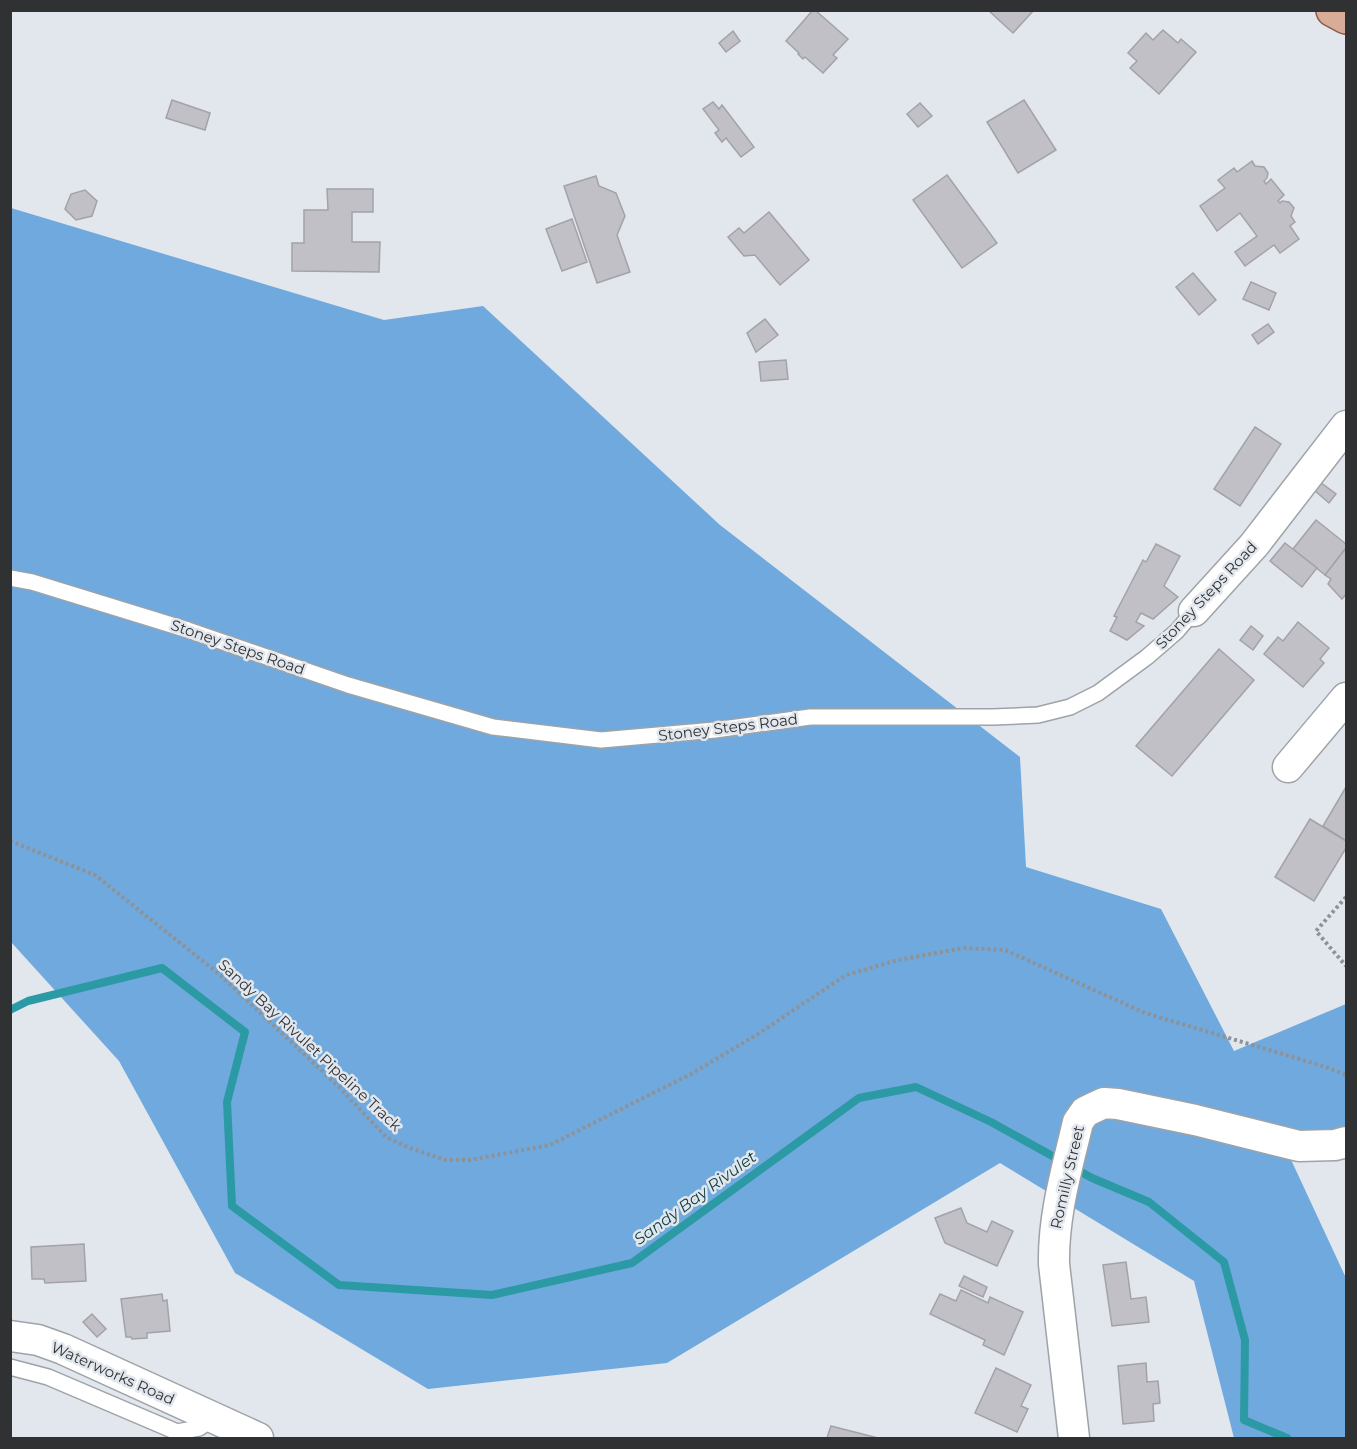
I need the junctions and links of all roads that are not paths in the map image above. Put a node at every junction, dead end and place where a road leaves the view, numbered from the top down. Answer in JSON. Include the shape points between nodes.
{"nodes":[{"id":1,"x":1333,"y":10,"type":"edge"},
{"id":2,"x":1347,"y":17,"type":"edge"},
{"id":3,"x":1347,"y":426,"type":"edge"},
{"id":4,"x":10,"y":578,"type":"edge"},
{"id":5,"x":1194,"y":611,"type":"joint"},
{"id":6,"x":1347,"y":698,"type":"edge"},
{"id":7,"x":1288,"y":767,"type":"dead end"},
{"id":8,"x":1347,"y":1142,"type":"edge"},
{"id":9,"x":10,"y":1335,"type":"edge"},
{"id":10,"x":10,"y":1366,"type":"edge"},
{"id":11,"x":214,"y":1418,"type":"junction"},
{"id":12,"x":258,"y":1438,"type":"edge"},
{"id":13,"x":1074,"y":1438,"type":"edge"}],
"edges":[{"from":1,"to":2,"type":"main road"},
{"from":3,"to":5,"type":"street","name":"Stoney Steps Road","via":[[1254,545]]},
{"from":4,"to":5,"type":"lane","name":"Stoney Steps Road","via":[[177,626],[348,685],[493,727],[601,740],[810,717],[1038,715],[1070,707],[1098,693],[1148,657]]},
{"from":6,"to":7,"type":"street"},
{"from":8,"to":13,"type":"street","name":"Romilly Street","via":[[1299,1146],[1118,1104],[1104,1103],[1085,1112],[1078,1122],[1055,1221],[1054,1264]]},
{"from":9,"to":11,"type":"street","name":"Waterworks Road","via":[[63,1349]]},
{"from":10,"to":11,"type":"lane","name":"Waterworks Road","via":[[48,1377],[177,1432],[199,1428]]},
{"from":11,"to":12,"type":"street","name":"Waterworks Road"}]}
